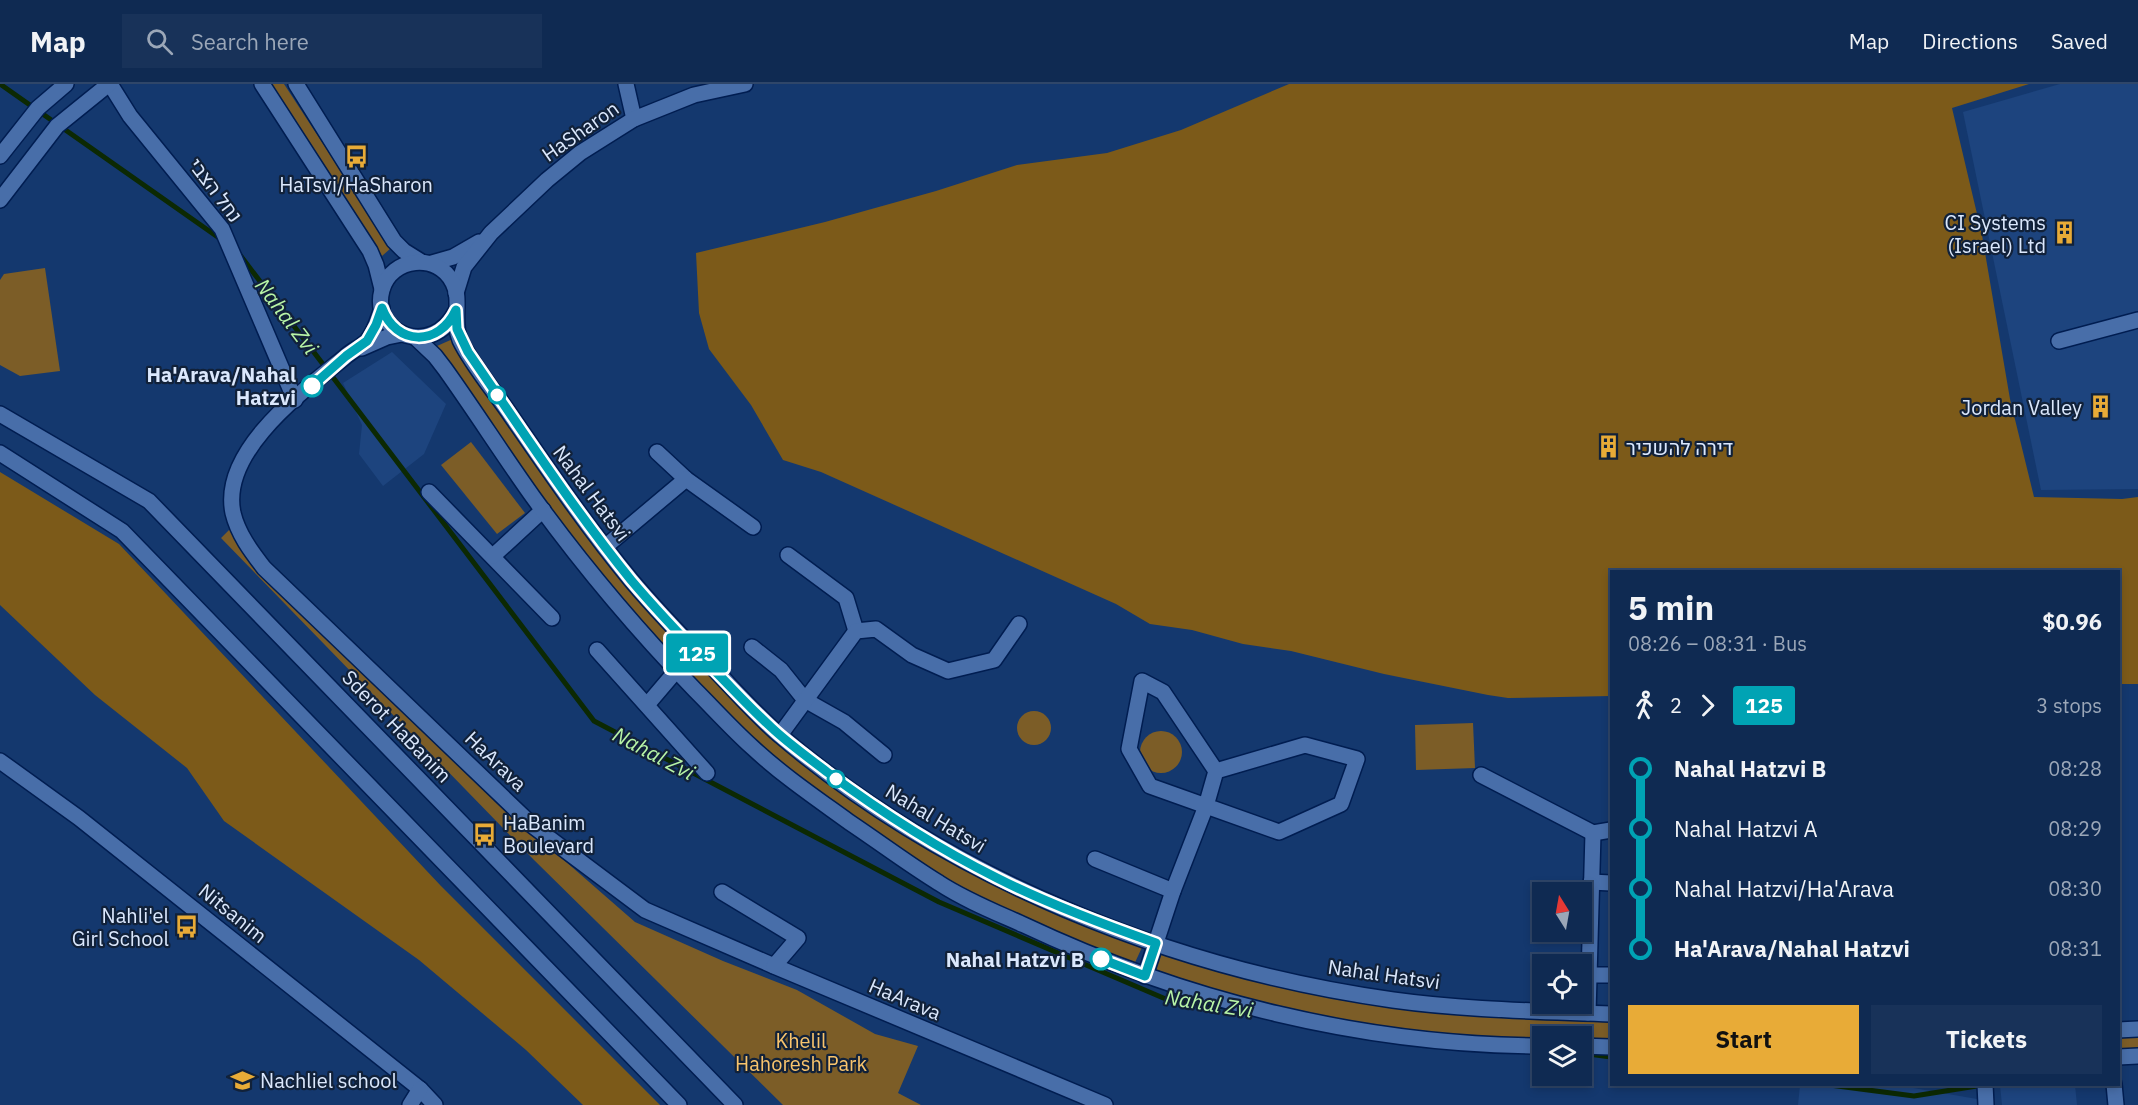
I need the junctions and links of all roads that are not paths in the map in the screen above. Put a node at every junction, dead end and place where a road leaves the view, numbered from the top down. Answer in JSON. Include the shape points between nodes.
{"nodes":[{"id":1,"x":66,"y":84,"type":"edge"},
{"id":2,"x":109,"y":84,"type":"edge"},
{"id":3,"x":255,"y":84,"type":"edge"},
{"id":4,"x":262,"y":84,"type":"edge"},
{"id":5,"x":296,"y":84,"type":"edge"},
{"id":6,"x":626,"y":84,"type":"edge"},
{"id":7,"x":745,"y":84,"type":"edge"},
{"id":8,"x":273,"y":100,"type":"junction"},
{"id":9,"x":634,"y":119,"type":"junction"},
{"id":10,"x":0,"y":156,"type":"edge"},
{"id":11,"x":0,"y":200,"type":"edge"},
{"id":12,"x":491,"y":233,"type":"junction"},
{"id":13,"x":426,"y":262,"type":"junction"},
{"id":14,"x":382,"y":289,"type":"junction"},
{"id":15,"x":456,"y":293,"type":"junction"},
{"id":16,"x":382,"y":308,"type":"junction"},
{"id":17,"x":456,"y":310,"type":"junction"},
{"id":18,"x":2138,"y":320,"type":"edge"},
{"id":19,"x":408,"y":336,"type":"junction"},
{"id":20,"x":2059,"y":341,"type":"dead end"},
{"id":21,"x":346,"y":356,"type":"junction"},
{"id":22,"x":294,"y":400,"type":"junction"},
{"id":23,"x":0,"y":414,"type":"edge"},
{"id":24,"x":657,"y":452,"type":"dead end"},
{"id":25,"x":0,"y":453,"type":"edge"},
{"id":26,"x":686,"y":479,"type":"junction"},
{"id":27,"x":429,"y":492,"type":"dead end"},
{"id":28,"x":543,"y":510,"type":"junction"},
{"id":29,"x":753,"y":527,"type":"dead end"},
{"id":30,"x":605,"y":547,"type":"junction"},
{"id":31,"x":788,"y":555,"type":"dead end"},
{"id":32,"x":493,"y":556,"type":"junction"},
{"id":33,"x":552,"y":618,"type":"dead end"},
{"id":34,"x":1019,"y":624,"type":"dead end"},
{"id":35,"x":856,"y":631,"type":"junction"},
{"id":36,"x":752,"y":646,"type":"dead end"},
{"id":37,"x":597,"y":650,"type":"dead end"},
{"id":38,"x":676,"y":670,"type":"junction"},
{"id":39,"x":805,"y":700,"type":"junction"},
{"id":40,"x":647,"y":705,"type":"junction"},
{"id":41,"x":780,"y":735,"type":"junction"},
{"id":42,"x":884,"y":755,"type":"dead end"},
{"id":43,"x":0,"y":760,"type":"edge"},
{"id":44,"x":1216,"y":771,"type":"junction"},
{"id":45,"x":707,"y":773,"type":"dead end"},
{"id":46,"x":1481,"y":775,"type":"dead end"},
{"id":47,"x":1206,"y":806,"type":"junction"},
{"id":48,"x":1610,"y":830,"type":"edge"},
{"id":49,"x":1593,"y":833,"type":"junction"},
{"id":50,"x":1095,"y":860,"type":"dead end"},
{"id":51,"x":1591,"y":882,"type":"edge"},
{"id":52,"x":1592,"y":882,"type":"edge"},
{"id":53,"x":1610,"y":883,"type":"edge"},
{"id":54,"x":1173,"y":891,"type":"junction"},
{"id":55,"x":722,"y":892,"type":"dead end"},
{"id":56,"x":1156,"y":943,"type":"junction"},
{"id":57,"x":774,"y":966,"type":"junction"},
{"id":58,"x":1592,"y":975,"type":"edge"},
{"id":59,"x":1610,"y":975,"type":"edge"},
{"id":60,"x":1145,"y":976,"type":"junction"},
{"id":61,"x":1532,"y":1011,"type":"edge"},
{"id":62,"x":1592,"y":1013,"type":"edge"},
{"id":63,"x":1610,"y":1014,"type":"edge"},
{"id":64,"x":2138,"y":1029,"type":"edge"},
{"id":65,"x":2120,"y":1030,"type":"edge"},
{"id":66,"x":1532,"y":1046,"type":"edge"},
{"id":67,"x":1592,"y":1046,"type":"edge"},
{"id":68,"x":1610,"y":1047,"type":"edge"},
{"id":69,"x":2138,"y":1056,"type":"edge"},
{"id":70,"x":2120,"y":1057,"type":"edge"},
{"id":71,"x":1985,"y":1086,"type":"edge"},
{"id":72,"x":2114,"y":1086,"type":"edge"},
{"id":73,"x":420,"y":1089,"type":"junction"},
{"id":74,"x":410,"y":1105,"type":"edge"},
{"id":75,"x":435,"y":1105,"type":"edge"},
{"id":76,"x":679,"y":1105,"type":"edge"},
{"id":77,"x":735,"y":1105,"type":"edge"},
{"id":78,"x":1105,"y":1105,"type":"edge"},
{"id":79,"x":1986,"y":1105,"type":"edge"},
{"id":80,"x":2116,"y":1105,"type":"edge"}],
"edges":[{"from":1,"to":10,"type":"street","via":[[38,108]]},
{"from":2,"to":11,"type":"street","via":[[57,126]]},
{"from":2,"to":22,"type":"street","name":"נחל הצבי","via":[[130,116],[222,229]]},
{"from":3,"to":8,"type":"street"},
{"from":4,"to":8,"type":"street"},
{"from":5,"to":13,"type":"street","via":[[385,228],[404,251]]},
{"from":6,"to":9,"type":"street"},
{"from":7,"to":9,"type":"street","name":"HaSharon","via":[[694,95]]},
{"from":8,"to":14,"type":"street","via":[[370,251]]},
{"from":9,"to":12,"type":"street","name":"HaSharon","via":[[580,153]]},
{"from":12,"to":13,"type":"street","name":"HaSharon","via":[[453,257]]},
{"from":12,"to":15,"type":"street","name":"HaSharon","via":[[464,267]]},
{"from":13,"to":14,"type":"street","via":[[400,267]]},
{"from":13,"to":15,"type":"street","via":[[450,277]]},
{"from":14,"to":16,"type":"street"},
{"from":15,"to":17,"type":"street"},
{"from":16,"to":19,"type":"street","via":[[392,327]]},
{"from":16,"to":21,"type":"street","name":"HaArava","via":[[367,341]]},
{"from":17,"to":19,"type":"street","via":[[451,321],[438,332],[427,337]]},
{"from":17,"to":30,"type":"street","name":"Nahal Hatsvi","via":[[457,329],[468,352]]},
{"from":18,"to":20,"type":"street"},
{"from":19,"to":21,"type":"street","name":"HaArava","via":[[387,337]]},
{"from":19,"to":28,"type":"street","via":[[435,356]]},
{"from":21,"to":22,"type":"street","name":"HaArava"},
{"from":22,"to":57,"type":"street","name":"HaArava","via":[[245,453],[236,475],[233,512],[240,533],[264,568],[533,826],[645,910]]},
{"from":23,"to":77,"type":"street","name":"Sderot HaBanim","via":[[149,501]]},
{"from":24,"to":26,"type":"street"},
{"from":25,"to":76,"type":"street","via":[[122,531]]},
{"from":26,"to":29,"type":"street"},
{"from":26,"to":30,"type":"street"},
{"from":27,"to":32,"type":"street"},
{"from":28,"to":32,"type":"street"},
{"from":28,"to":38,"type":"street","via":[[610,598]]},
{"from":30,"to":41,"type":"street","name":"Nahal Hatsvi","via":[[686,641]]},
{"from":31,"to":35,"type":"street","via":[[846,598]]},
{"from":32,"to":33,"type":"street"},
{"from":34,"to":35,"type":"street","via":[[994,660],[948,671],[912,655],[876,629]]},
{"from":35,"to":39,"type":"street"},
{"from":36,"to":39,"type":"street","via":[[781,670]]},
{"from":37,"to":40,"type":"street"},
{"from":38,"to":40,"type":"street"},
{"from":38,"to":60,"type":"street","via":[[754,750],[940,885],[1079,951]]},
{"from":39,"to":41,"type":"street"},
{"from":39,"to":42,"type":"street","via":[[844,722]]},
{"from":40,"to":45,"type":"street"},
{"from":41,"to":56,"type":"street","name":"Nahal Hatsvi","via":[[902,825],[959,858],[1095,922]]},
{"from":43,"to":73,"type":"street","name":"Nitsanim","via":[[80,818]]},
{"from":44,"to":47,"type":"street"},
{"from":44,"to":47,"type":"street","via":[[1163,692],[1142,681],[1129,749],[1150,786]]},
{"from":44,"to":47,"type":"street","via":[[1305,745],[1357,759],[1341,804],[1279,832]]},
{"from":46,"to":49,"type":"street"},
{"from":47,"to":54,"type":"street"},
{"from":48,"to":49,"type":"street"},
{"from":49,"to":51,"type":"street"},
{"from":50,"to":54,"type":"street"},
{"from":52,"to":53,"type":"street"},
{"from":54,"to":56,"type":"street"},
{"from":55,"to":57,"type":"street","via":[[798,938]]},
{"from":56,"to":60,"type":"street"},
{"from":56,"to":61,"type":"street","name":"Nahal Hatsvi","via":[[1268,976],[1393,1000]]},
{"from":57,"to":78,"type":"street","name":"HaArava"},
{"from":58,"to":59,"type":"street"},
{"from":60,"to":66,"type":"street","via":[[1328,1026],[1457,1043]]},
{"from":62,"to":63,"type":"street","name":"Nahal Hatsvi"},
{"from":64,"to":65,"type":"street"},
{"from":67,"to":68,"type":"street"},
{"from":69,"to":70,"type":"street"},
{"from":71,"to":79,"type":"street"},
{"from":72,"to":80,"type":"street"},
{"from":73,"to":74,"type":"street"},
{"from":73,"to":75,"type":"street","name":"Nitsanim"}]}
